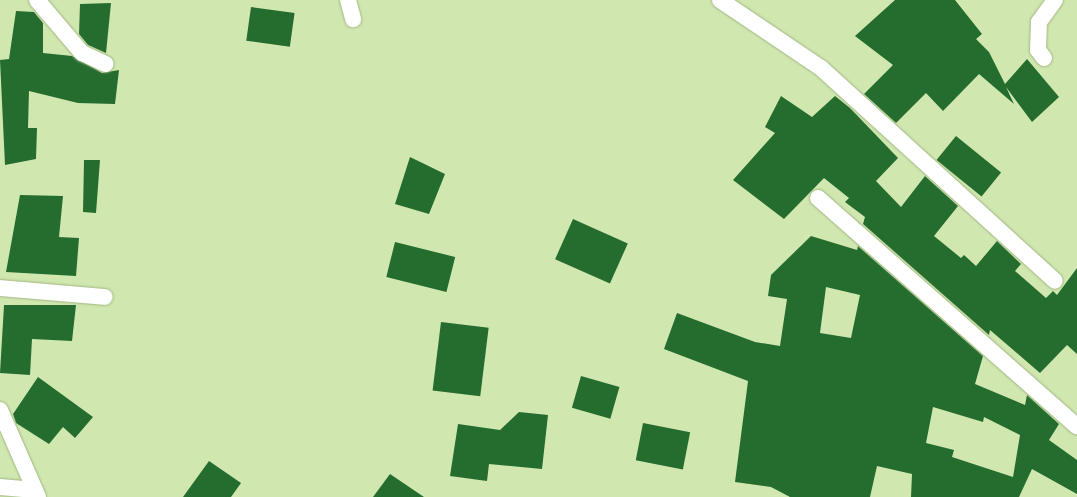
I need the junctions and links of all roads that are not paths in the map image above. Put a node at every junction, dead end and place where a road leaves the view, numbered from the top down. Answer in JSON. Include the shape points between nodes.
{"nodes":[{"id":1,"x":36,"y":0,"type":"edge"},
{"id":2,"x":348,"y":0,"type":"edge"},
{"id":3,"x":720,"y":0,"type":"edge"},
{"id":4,"x":1055,"y":0,"type":"edge"},
{"id":5,"x":353,"y":19,"type":"dead end"},
{"id":6,"x":1044,"y":58,"type":"dead end"},
{"id":7,"x":106,"y":64,"type":"dead end"},
{"id":8,"x":818,"y":198,"type":"dead end"},
{"id":9,"x":1055,"y":281,"type":"dead end"},
{"id":10,"x":0,"y":288,"type":"edge"},
{"id":11,"x":105,"y":297,"type":"dead end"},
{"id":12,"x":0,"y":410,"type":"edge"},
{"id":13,"x":1077,"y":426,"type":"edge"},
{"id":14,"x":0,"y":488,"type":"edge"},
{"id":15,"x":37,"y":493,"type":"edge"}],
"edges":[{"from":1,"to":7,"type":"street","via":[[82,53]]},
{"from":2,"to":5,"type":"street"},
{"from":3,"to":9,"type":"street","via":[[821,68]]},
{"from":4,"to":6,"type":"street","via":[[1039,22],[1038,50]]},
{"from":8,"to":13,"type":"street"},
{"from":10,"to":11,"type":"street"},
{"from":12,"to":15,"type":"street"},
{"from":14,"to":15,"type":"street"}]}
